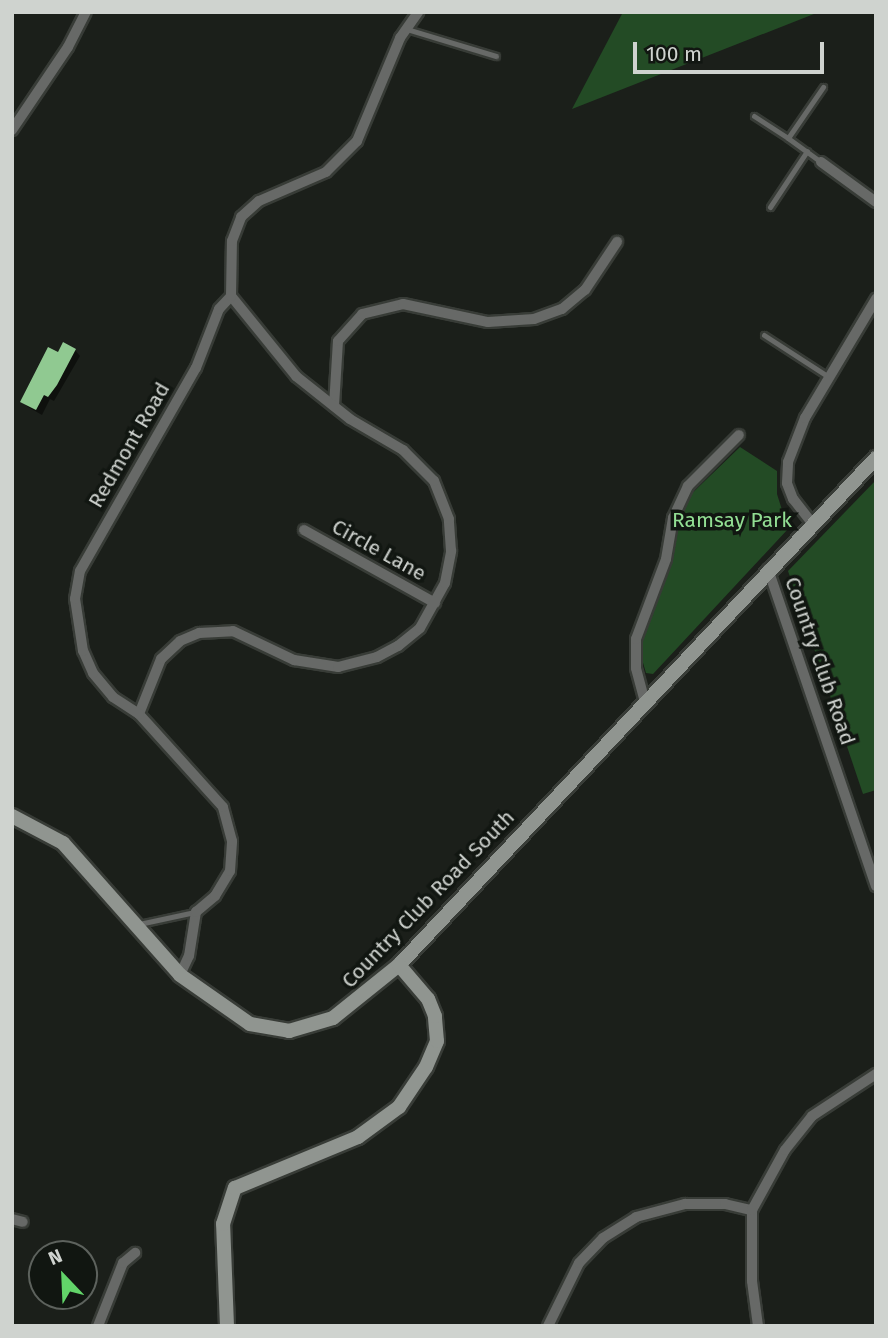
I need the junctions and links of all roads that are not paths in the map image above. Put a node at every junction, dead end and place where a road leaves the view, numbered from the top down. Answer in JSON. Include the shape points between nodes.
{"nodes":[{"id":1,"x":86,"y":12,"type":"edge"},
{"id":2,"x":418,"y":12,"type":"edge"},
{"id":3,"x":407,"y":30,"type":"junction"},
{"id":4,"x":496,"y":56,"type":"dead end"},
{"id":5,"x":823,"y":87,"type":"dead end"},
{"id":6,"x":754,"y":116,"type":"dead end"},
{"id":7,"x":12,"y":130,"type":"edge"},
{"id":8,"x":788,"y":138,"type":"junction"},
{"id":9,"x":807,"y":152,"type":"junction"},
{"id":10,"x":821,"y":162,"type":"joint"},
{"id":11,"x":876,"y":202,"type":"edge"},
{"id":12,"x":770,"y":207,"type":"dead end"},
{"id":13,"x":617,"y":242,"type":"dead end"},
{"id":14,"x":231,"y":296,"type":"junction"},
{"id":15,"x":876,"y":299,"type":"edge"},
{"id":16,"x":764,"y":335,"type":"dead end"},
{"id":17,"x":829,"y":377,"type":"junction"},
{"id":18,"x":334,"y":406,"type":"junction"},
{"id":19,"x":739,"y":435,"type":"dead end"},
{"id":20,"x":876,"y":458,"type":"edge"},
{"id":21,"x":812,"y":523,"type":"junction"},
{"id":22,"x":304,"y":530,"type":"dead end"},
{"id":23,"x":768,"y":569,"type":"junction"},
{"id":24,"x":435,"y":603,"type":"junction"},
{"id":25,"x":645,"y":702,"type":"junction"},
{"id":26,"x":139,"y":714,"type":"junction"},
{"id":27,"x":12,"y":816,"type":"edge"},
{"id":28,"x":876,"y":886,"type":"edge"},
{"id":29,"x":196,"y":912,"type":"junction"},
{"id":30,"x":136,"y":925,"type":"junction"},
{"id":31,"x":399,"y":965,"type":"junction"},
{"id":32,"x":180,"y":975,"type":"junction"},
{"id":33,"x":876,"y":1074,"type":"edge"},
{"id":34,"x":752,"y":1210,"type":"junction"},
{"id":35,"x":135,"y":1252,"type":"dead end"},
{"id":36,"x":98,"y":1326,"type":"edge"},
{"id":37,"x":228,"y":1326,"type":"edge"},
{"id":38,"x":548,"y":1326,"type":"edge"},
{"id":39,"x":758,"y":1326,"type":"edge"}],
"edges":[{"from":1,"to":7,"type":"street"},
{"from":2,"to":3,"type":"street"},
{"from":3,"to":4,"type":"lane"},
{"from":3,"to":14,"type":"street","via":[[358,141],[326,172],[259,201],[241,217],[232,241]]},
{"from":5,"to":8,"type":"lane"},
{"from":6,"to":8,"type":"lane"},
{"from":8,"to":9,"type":"lane"},
{"from":9,"to":10,"type":"lane"},
{"from":9,"to":12,"type":"lane"},
{"from":10,"to":11,"type":"street"},
{"from":13,"to":18,"type":"street","via":[[585,290],[562,309],[534,320],[488,322],[403,304],[362,314],[338,341]]},
{"from":14,"to":18,"type":"street","via":[[296,376]]},
{"from":14,"to":26,"type":"street","name":"Redmont Road","via":[[219,309],[196,368],[80,571],[75,599],[83,651],[93,673],[113,696]]},
{"from":15,"to":17,"type":"street"},
{"from":16,"to":17,"type":"lane"},
{"from":17,"to":21,"type":"street","via":[[805,418],[788,462],[787,483],[793,499]]},
{"from":18,"to":24,"type":"street","via":[[403,450],[434,481],[449,519],[452,551]]},
{"from":19,"to":25,"type":"street","via":[[688,486],[673,518],[666,559],[636,639],[636,668]]},
{"from":20,"to":21,"type":"main road","name":"Country Club Road South"},
{"from":21,"to":23,"type":"main road","name":"Country Club Road South"},
{"from":22,"to":24,"type":"street","name":"Circle Lane"},
{"from":23,"to":25,"type":"main road","name":"Country Club Road South"},
{"from":23,"to":28,"type":"street","name":"Country Club Road"},
{"from":24,"to":26,"type":"street","via":[[419,628],[398,646],[338,667],[294,660],[233,631],[200,633],[180,641],[161,659]]},
{"from":25,"to":31,"type":"main road","name":"Country Club Road South"},
{"from":26,"to":29,"type":"street","name":"Redmont Road","via":[[223,807],[233,858],[215,896]]},
{"from":27,"to":30,"type":"main road","name":"Country Club Road South","via":[[64,843]]},
{"from":29,"to":30,"type":"lane"},
{"from":29,"to":32,"type":"street","via":[[189,956]]},
{"from":30,"to":32,"type":"main road","name":"Country Club Road South"},
{"from":31,"to":32,"type":"main road","name":"Country Club Road South","via":[[353,1006],[289,1031],[250,1024]]},
{"from":31,"to":37,"type":"main road","via":[[428,999],[435,1016],[437,1041],[426,1066],[399,1107],[358,1137],[235,1188],[223,1224]]},
{"from":33,"to":34,"type":"street","via":[[812,1116],[785,1150]]},
{"from":34,"to":38,"type":"street","via":[[725,1204],[685,1204],[636,1217],[603,1238],[579,1263]]},
{"from":34,"to":39,"type":"street","via":[[751,1280]]},
{"from":35,"to":36,"type":"street","via":[[123,1264]]}]}
